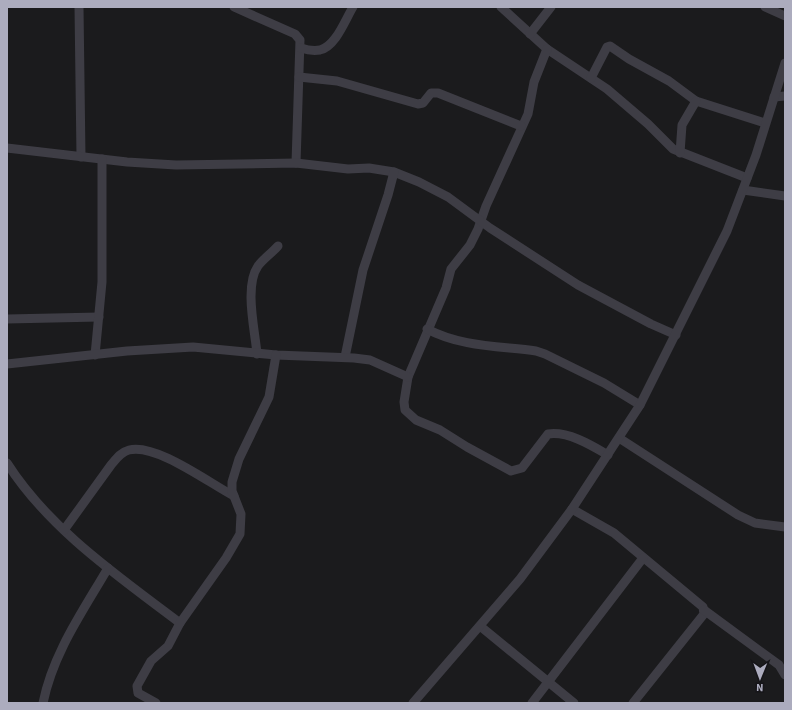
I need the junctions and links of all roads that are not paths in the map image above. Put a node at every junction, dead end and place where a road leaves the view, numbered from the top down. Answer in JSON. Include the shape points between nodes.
{"nodes":[{"id":1,"x":79,"y":7,"type":"edge"},
{"id":2,"x":234,"y":7,"type":"edge"},
{"id":3,"x":353,"y":7,"type":"edge"},
{"id":4,"x":501,"y":7,"type":"edge"},
{"id":5,"x":550,"y":7,"type":"edge"},
{"id":6,"x":765,"y":7,"type":"edge"},
{"id":7,"x":785,"y":16,"type":"edge"},
{"id":8,"x":530,"y":34,"type":"junction"},
{"id":9,"x":301,"y":48,"type":"junction"},
{"id":10,"x":547,"y":49,"type":"junction"},
{"id":11,"x":785,"y":63,"type":"edge"},
{"id":12,"x":299,"y":77,"type":"junction"},
{"id":13,"x":591,"y":78,"type":"junction"},
{"id":14,"x":785,"y":96,"type":"edge"},
{"id":15,"x":774,"y":97,"type":"junction"},
{"id":16,"x":696,"y":101,"type":"junction"},
{"id":17,"x":765,"y":123,"type":"junction"},
{"id":18,"x":521,"y":126,"type":"junction"},
{"id":19,"x":7,"y":148,"type":"edge"},
{"id":20,"x":680,"y":153,"type":"junction"},
{"id":21,"x":81,"y":157,"type":"junction"},
{"id":22,"x":102,"y":159,"type":"junction"},
{"id":23,"x":296,"y":162,"type":"junction"},
{"id":24,"x":394,"y":172,"type":"junction"},
{"id":25,"x":747,"y":178,"type":"junction"},
{"id":26,"x":743,"y":190,"type":"junction"},
{"id":27,"x":785,"y":196,"type":"edge"},
{"id":28,"x":480,"y":221,"type":"junction"},
{"id":29,"x":278,"y":246,"type":"dead end"},
{"id":30,"x":99,"y":317,"type":"junction"},
{"id":31,"x":7,"y":319,"type":"edge"},
{"id":32,"x":427,"y":329,"type":"junction"},
{"id":33,"x":676,"y":335,"type":"junction"},
{"id":34,"x":257,"y":354,"type":"junction"},
{"id":35,"x":95,"y":355,"type":"junction"},
{"id":36,"x":276,"y":355,"type":"junction"},
{"id":37,"x":345,"y":357,"type":"junction"},
{"id":38,"x":7,"y":364,"type":"edge"},
{"id":39,"x":408,"y":377,"type":"junction"},
{"id":40,"x":640,"y":405,"type":"junction"},
{"id":41,"x":619,"y":438,"type":"junction"},
{"id":42,"x":608,"y":455,"type":"junction"},
{"id":43,"x":7,"y":462,"type":"edge"},
{"id":44,"x":234,"y":496,"type":"junction"},
{"id":45,"x":572,"y":509,"type":"junction"},
{"id":46,"x":785,"y":527,"type":"edge"},
{"id":47,"x":64,"y":530,"type":"junction"},
{"id":48,"x":643,"y":558,"type":"junction"},
{"id":49,"x":108,"y":568,"type":"junction"},
{"id":50,"x":704,"y":610,"type":"junction"},
{"id":51,"x":180,"y":623,"type":"junction"},
{"id":52,"x":480,"y":626,"type":"junction"},
{"id":53,"x":785,"y":675,"type":"edge"},
{"id":54,"x":548,"y":683,"type":"junction"},
{"id":55,"x":43,"y":703,"type":"edge"},
{"id":56,"x":156,"y":703,"type":"edge"},
{"id":57,"x":413,"y":703,"type":"edge"},
{"id":58,"x":532,"y":703,"type":"edge"},
{"id":59,"x":574,"y":703,"type":"edge"},
{"id":60,"x":633,"y":703,"type":"edge"}],
"edges":[{"from":1,"to":21,"type":"street"},
{"from":2,"to":9,"type":"street","via":[[295,34],[300,40]]},
{"from":3,"to":9,"type":"street","via":[[328,46],[318,50]]},
{"from":4,"to":8,"type":"street"},
{"from":5,"to":8,"type":"street"},
{"from":6,"to":7,"type":"street"},
{"from":8,"to":10,"type":"street"},
{"from":9,"to":12,"type":"street"},
{"from":10,"to":13,"type":"street"},
{"from":10,"to":18,"type":"street","via":[[534,82],[528,114]]},
{"from":11,"to":15,"type":"street"},
{"from":12,"to":18,"type":"street","via":[[337,81],[418,104],[423,103],[431,93],[438,93]]},
{"from":12,"to":23,"type":"street"},
{"from":13,"to":16,"type":"street","via":[[607,47],[610,46],[669,81]]},
{"from":13,"to":20,"type":"street","via":[[648,124],[666,144]]},
{"from":14,"to":15,"type":"street"},
{"from":15,"to":17,"type":"street"},
{"from":16,"to":17,"type":"street"},
{"from":16,"to":20,"type":"street","via":[[682,125]]},
{"from":17,"to":25,"type":"street"},
{"from":18,"to":28,"type":"street"},
{"from":19,"to":21,"type":"street"},
{"from":20,"to":25,"type":"street"},
{"from":21,"to":22,"type":"street"},
{"from":22,"to":23,"type":"street","via":[[176,165]]},
{"from":22,"to":30,"type":"street","via":[[102,282]]},
{"from":23,"to":24,"type":"street"},
{"from":24,"to":28,"type":"street","via":[[448,197]]},
{"from":24,"to":37,"type":"street","via":[[361,277]]},
{"from":25,"to":26,"type":"street"},
{"from":26,"to":27,"type":"street"},
{"from":26,"to":33,"type":"street","via":[[727,231]]},
{"from":28,"to":32,"type":"street","via":[[470,245],[451,269],[446,288]]},
{"from":28,"to":33,"type":"street","via":[[578,285]]},
{"from":29,"to":34,"type":"street","via":[[259,264],[252,280]]},
{"from":30,"to":31,"type":"street"},
{"from":30,"to":35,"type":"street"},
{"from":32,"to":39,"type":"street"},
{"from":32,"to":40,"type":"street","via":[[476,345],[530,350],[545,354],[604,383]]},
{"from":33,"to":40,"type":"street"},
{"from":34,"to":35,"type":"street","via":[[223,349],[177,347]]},
{"from":34,"to":36,"type":"street"},
{"from":35,"to":38,"type":"street"},
{"from":36,"to":37,"type":"street"},
{"from":36,"to":44,"type":"street","via":[[267,404],[236,466],[232,486]]},
{"from":37,"to":39,"type":"street","via":[[370,360]]},
{"from":39,"to":42,"type":"street","via":[[404,402],[405,410],[410,417],[440,430],[511,471],[517,471],[527,464],[548,434],[572,438],[594,446]]},
{"from":40,"to":41,"type":"street"},
{"from":41,"to":42,"type":"street"},
{"from":41,"to":46,"type":"street","via":[[738,515],[755,523]]},
{"from":42,"to":45,"type":"street"},
{"from":43,"to":47,"type":"street","via":[[24,489]]},
{"from":44,"to":47,"type":"street","via":[[161,454],[128,450],[111,465]]},
{"from":44,"to":51,"type":"street","via":[[241,514],[240,534]]},
{"from":45,"to":48,"type":"street","via":[[604,526]]},
{"from":45,"to":52,"type":"street","via":[[520,579]]},
{"from":47,"to":49,"type":"street"},
{"from":48,"to":50,"type":"street"},
{"from":48,"to":54,"type":"street"},
{"from":49,"to":51,"type":"street"},
{"from":49,"to":55,"type":"street","via":[[63,644],[53,667]]},
{"from":50,"to":53,"type":"street","via":[[779,665]]},
{"from":50,"to":60,"type":"street","via":[[704,614]]},
{"from":51,"to":56,"type":"street","via":[[168,646],[151,661],[137,686],[138,693]]},
{"from":52,"to":54,"type":"street"},
{"from":52,"to":57,"type":"street"},
{"from":54,"to":58,"type":"street"},
{"from":54,"to":59,"type":"street"}]}
